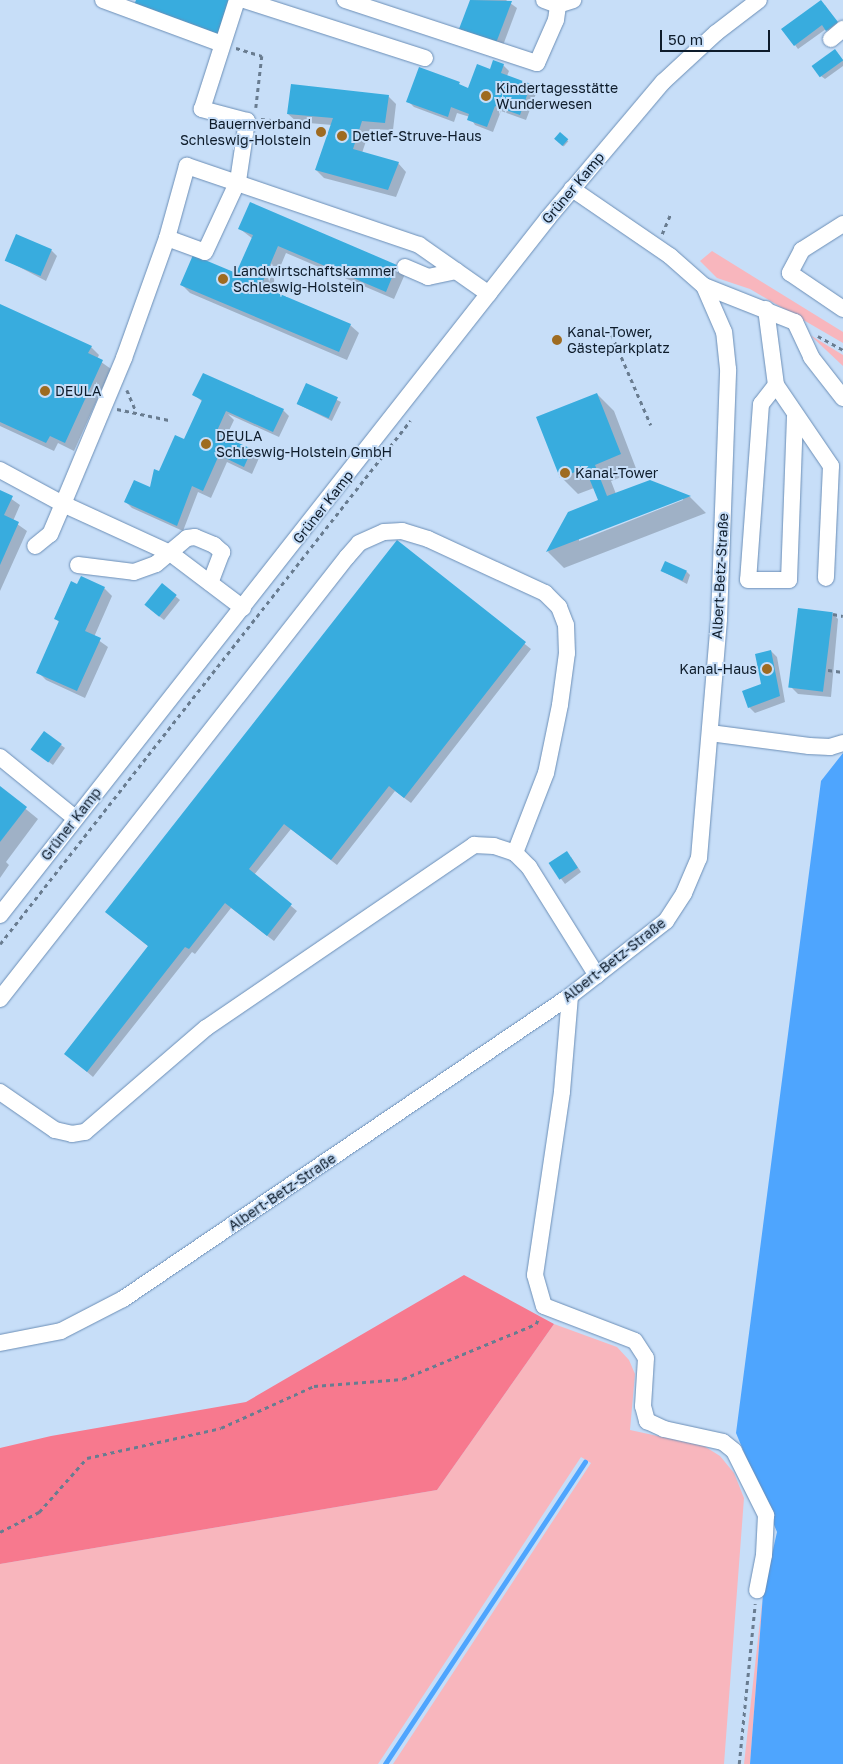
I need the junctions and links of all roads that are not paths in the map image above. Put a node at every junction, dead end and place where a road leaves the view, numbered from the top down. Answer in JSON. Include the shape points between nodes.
{"nodes":[{"id":1,"x":103,"y":0,"type":"edge"},
{"id":2,"x":236,"y":0,"type":"edge"},
{"id":3,"x":244,"y":0,"type":"edge"},
{"id":4,"x":345,"y":0,"type":"edge"},
{"id":5,"x":759,"y":0,"type":"edge"},
{"id":6,"x":558,"y":2,"type":"edge"},
{"id":7,"x":222,"y":44,"type":"junction"},
{"id":8,"x":425,"y":58,"type":"dead end"},
{"id":9,"x":238,"y":182,"type":"junction"},
{"id":10,"x":572,"y":190,"type":"junction"},
{"id":11,"x":843,"y":224,"type":"edge"},
{"id":12,"x":167,"y":238,"type":"junction"},
{"id":13,"x":405,"y":267,"type":"dead end"},
{"id":14,"x":456,"y":271,"type":"junction"},
{"id":15,"x":704,"y":286,"type":"junction"},
{"id":16,"x":489,"y":294,"type":"junction"},
{"id":17,"x":766,"y":309,"type":"junction"},
{"id":18,"x":843,"y":309,"type":"edge"},
{"id":19,"x":776,"y":384,"type":"junction"},
{"id":20,"x":843,"y":398,"type":"edge"},
{"id":21,"x":795,"y":417,"type":"junction"},
{"id":22,"x":0,"y":470,"type":"edge"},
{"id":23,"x":63,"y":504,"type":"junction"},
{"id":24,"x":35,"y":546,"type":"dead end"},
{"id":25,"x":170,"y":553,"type":"junction"},
{"id":26,"x":78,"y":565,"type":"dead end"},
{"id":27,"x":826,"y":578,"type":"dead end"},
{"id":28,"x":210,"y":583,"type":"junction"},
{"id":29,"x":243,"y":608,"type":"junction"},
{"id":30,"x":710,"y":733,"type":"junction"},
{"id":31,"x":843,"y":743,"type":"edge"},
{"id":32,"x":0,"y":757,"type":"edge"},
{"id":33,"x":75,"y":818,"type":"junction"},
{"id":34,"x":515,"y":853,"type":"junction"},
{"id":35,"x":0,"y":915,"type":"edge"},
{"id":36,"x":597,"y":976,"type":"junction"},
{"id":37,"x":570,"y":996,"type":"junction"},
{"id":38,"x":0,"y":999,"type":"edge"},
{"id":39,"x":0,"y":1092,"type":"edge"},
{"id":40,"x":0,"y":1343,"type":"edge"},
{"id":41,"x":757,"y":1590,"type":"road end"}],
"edges":[{"from":1,"to":7,"type":"street"},
{"from":2,"to":7,"type":"street"},
{"from":3,"to":8,"type":"street"},
{"from":4,"to":6,"type":"street","via":[[537,63],[556,20]]},
{"from":5,"to":10,"type":"street","name":"Grüner Kamp","via":[[663,82]]},
{"from":7,"to":9,"type":"street","via":[[202,109],[247,121]]},
{"from":9,"to":12,"type":"street","via":[[206,252]]},
{"from":9,"to":12,"type":"street","via":[[187,166]]},
{"from":9,"to":14,"type":"street","via":[[419,245]]},
{"from":10,"to":15,"type":"street","name":"Albert-Betz-Straße","via":[[670,256]]},
{"from":10,"to":16,"type":"street","name":"Grüner Kamp"},
{"from":11,"to":18,"type":"street","via":[[802,250],[790,273]]},
{"from":12,"to":23,"type":"street","via":[[104,408]]},
{"from":13,"to":14,"type":"street","via":[[428,277]]},
{"from":14,"to":16,"type":"street"},
{"from":15,"to":17,"type":"street"},
{"from":15,"to":30,"type":"street","name":"Albert-Betz-Straße","via":[[724,332],[728,368],[719,619]]},
{"from":16,"to":29,"type":"street","name":"Grüner Kamp"},
{"from":17,"to":19,"type":"street"},
{"from":17,"to":20,"type":"street","via":[[795,322],[811,357]]},
{"from":19,"to":21,"type":"street"},
{"from":19,"to":21,"type":"street","via":[[761,404],[748,580],[789,580]]},
{"from":21,"to":27,"type":"street","via":[[831,466]]},
{"from":22,"to":23,"type":"street"},
{"from":23,"to":24,"type":"street","via":[[50,534]]},
{"from":23,"to":25,"type":"street"},
{"from":25,"to":26,"type":"street","via":[[156,564],[134,572]]},
{"from":25,"to":28,"type":"street"},
{"from":25,"to":28,"type":"street","via":[[191,537],[219,548],[221,559]]},
{"from":28,"to":29,"type":"street"},
{"from":29,"to":33,"type":"street","name":"Grüner Kamp"},
{"from":30,"to":31,"type":"street","via":[[809,746],[830,747]]},
{"from":30,"to":36,"type":"street","name":"Albert-Betz-Straße","via":[[699,858],[684,894],[666,921]]},
{"from":32,"to":33,"type":"street"},
{"from":33,"to":35,"type":"street","name":"Grüner Kamp"},
{"from":34,"to":36,"type":"street","via":[[529,867]]},
{"from":34,"to":38,"type":"street","via":[[546,773],[560,705],[567,653],[566,625],[559,607],[545,594],[428,539],[402,531],[384,532],[359,543],[347,557]]},
{"from":34,"to":39,"type":"street","via":[[494,846],[474,845],[448,861],[206,1028],[85,1132],[72,1134],[55,1130]]},
{"from":36,"to":37,"type":"street","name":"Albert-Betz-Straße"},
{"from":37,"to":40,"type":"street","name":"Albert-Betz-Straße","via":[[123,1299],[61,1331]]},
{"from":37,"to":41,"type":"street","via":[[562,1092],[536,1275],[544,1306],[635,1341],[646,1358],[643,1406],[647,1421],[664,1429],[723,1442],[734,1451],[766,1515],[764,1555]]}]}
